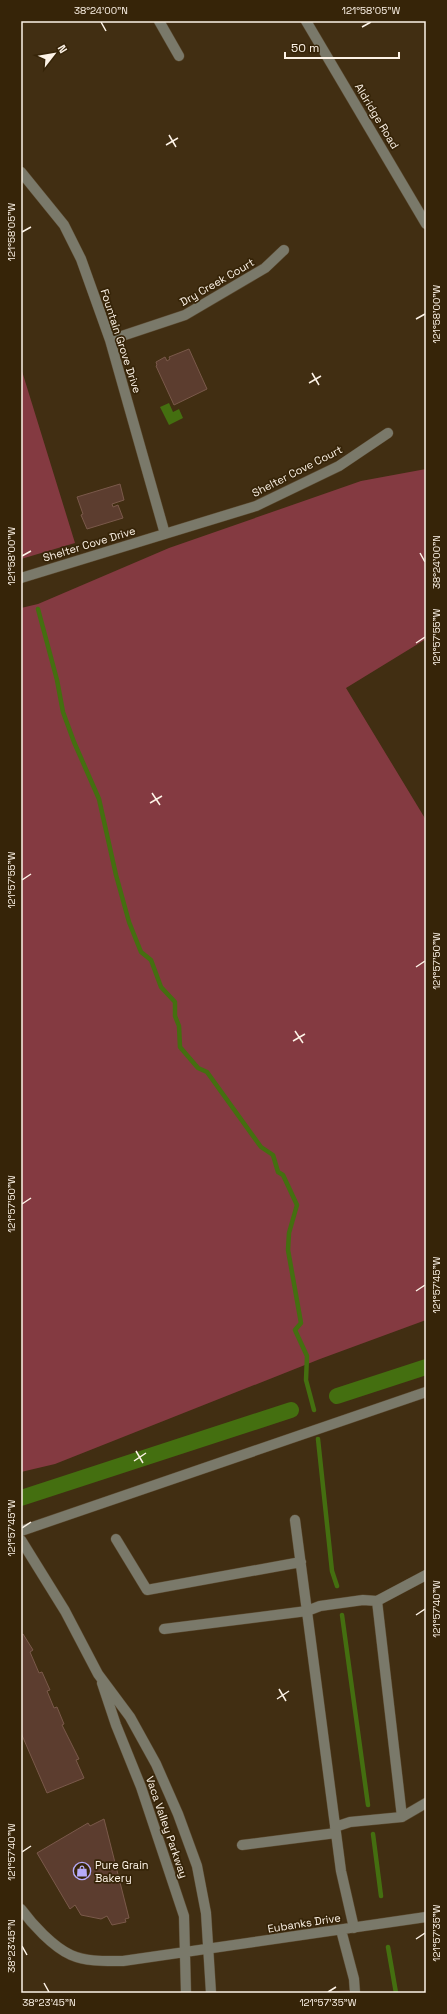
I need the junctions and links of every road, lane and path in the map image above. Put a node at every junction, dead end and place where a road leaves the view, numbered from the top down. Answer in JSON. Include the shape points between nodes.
{"nodes":[{"id":1,"x":159,"y":21,"type":"edge"},
{"id":2,"x":306,"y":21,"type":"edge"},
{"id":3,"x":179,"y":56,"type":"dead end"},
{"id":4,"x":21,"y":172,"type":"edge"},
{"id":5,"x":426,"y":224,"type":"edge"},
{"id":6,"x":284,"y":250,"type":"dead end"},
{"id":7,"x":110,"y":340,"type":"junction"},
{"id":8,"x":388,"y":433,"type":"dead end"},
{"id":9,"x":165,"y":534,"type":"junction"},
{"id":10,"x":21,"y":578,"type":"edge"},
{"id":11,"x":426,"y":1392,"type":"edge"},
{"id":12,"x":295,"y":1520,"type":"dead end"},
{"id":13,"x":21,"y":1531,"type":"edge"},
{"id":14,"x":116,"y":1539,"type":"dead end"},
{"id":15,"x":21,"y":1540,"type":"edge"},
{"id":16,"x":301,"y":1562,"type":"junction"},
{"id":17,"x":426,"y":1575,"type":"edge"},
{"id":18,"x":377,"y":1601,"type":"junction"},
{"id":19,"x":307,"y":1611,"type":"junction"},
{"id":20,"x":164,"y":1629,"type":"dead end"},
{"id":21,"x":98,"y":1674,"type":"junction"},
{"id":22,"x":426,"y":1803,"type":"edge"},
{"id":23,"x":402,"y":1817,"type":"junction"},
{"id":24,"x":336,"y":1830,"type":"junction"},
{"id":25,"x":242,"y":1845,"type":"dead end"},
{"id":26,"x":21,"y":1909,"type":"edge"},
{"id":27,"x":426,"y":1917,"type":"edge"},
{"id":28,"x":354,"y":1928,"type":"junction"},
{"id":29,"x":341,"y":1930,"type":"junction"},
{"id":30,"x":208,"y":1949,"type":"junction"},
{"id":31,"x":186,"y":1952,"type":"junction"},
{"id":32,"x":186,"y":1993,"type":"edge"},
{"id":33,"x":212,"y":1993,"type":"edge"},
{"id":34,"x":355,"y":1993,"type":"edge"}],
"edges":[{"from":1,"to":3,"type":"street"},
{"from":2,"to":5,"type":"street","name":"Aldridge Road"},
{"from":4,"to":7,"type":"street","name":"Fountain Grove Drive","via":[[64,225],[81,259]]},
{"from":6,"to":7,"type":"street","name":"Dry Creek Court","via":[[265,268],[185,315]]},
{"from":7,"to":9,"type":"street","name":"Fountain Grove Drive"},
{"from":8,"to":9,"type":"street","name":"Shelter Cove Court","via":[[339,466],[281,495],[256,506]]},
{"from":9,"to":10,"type":"street","name":"Shelter Cove Drive"},
{"from":11,"to":13,"type":"street"},
{"from":12,"to":16,"type":"street"},
{"from":14,"to":16,"type":"street","via":[[148,1590]]},
{"from":15,"to":21,"type":"street","name":"Vaca Valley Parkway","via":[[65,1611]]},
{"from":16,"to":19,"type":"street"},
{"from":17,"to":18,"type":"street"},
{"from":18,"to":19,"type":"street","via":[[363,1600],[320,1606]]},
{"from":18,"to":23,"type":"street"},
{"from":19,"to":20,"type":"street"},
{"from":19,"to":24,"type":"street"},
{"from":21,"to":30,"type":"street","name":"Vaca Valley Parkway","via":[[130,1717],[156,1764],[178,1814],[197,1866],[206,1913]]},
{"from":21,"to":31,"type":"street","name":"Vaca Valley Parkway","via":[[172,1876],[184,1916]]},
{"from":22,"to":23,"type":"street"},
{"from":23,"to":24,"type":"street","via":[[350,1822]]},
{"from":24,"to":25,"type":"street"},
{"from":24,"to":28,"type":"street","via":[[341,1871]]},
{"from":26,"to":31,"type":"street","name":"Eubanks Drive","via":[[46,1937],[71,1955],[96,1961],[123,1961]]},
{"from":27,"to":28,"type":"street","name":"Eubanks Drive"},
{"from":28,"to":29,"type":"street","name":"Eubanks Drive"},
{"from":29,"to":30,"type":"street","name":"Eubanks Drive"},
{"from":29,"to":34,"type":"street","via":[[354,1979]]},
{"from":30,"to":31,"type":"street","name":"Eubanks Drive"},
{"from":30,"to":33,"type":"street","name":"Vaca Valley Parkway"},
{"from":31,"to":32,"type":"street","name":"Vaca Valley Parkway"}]}
